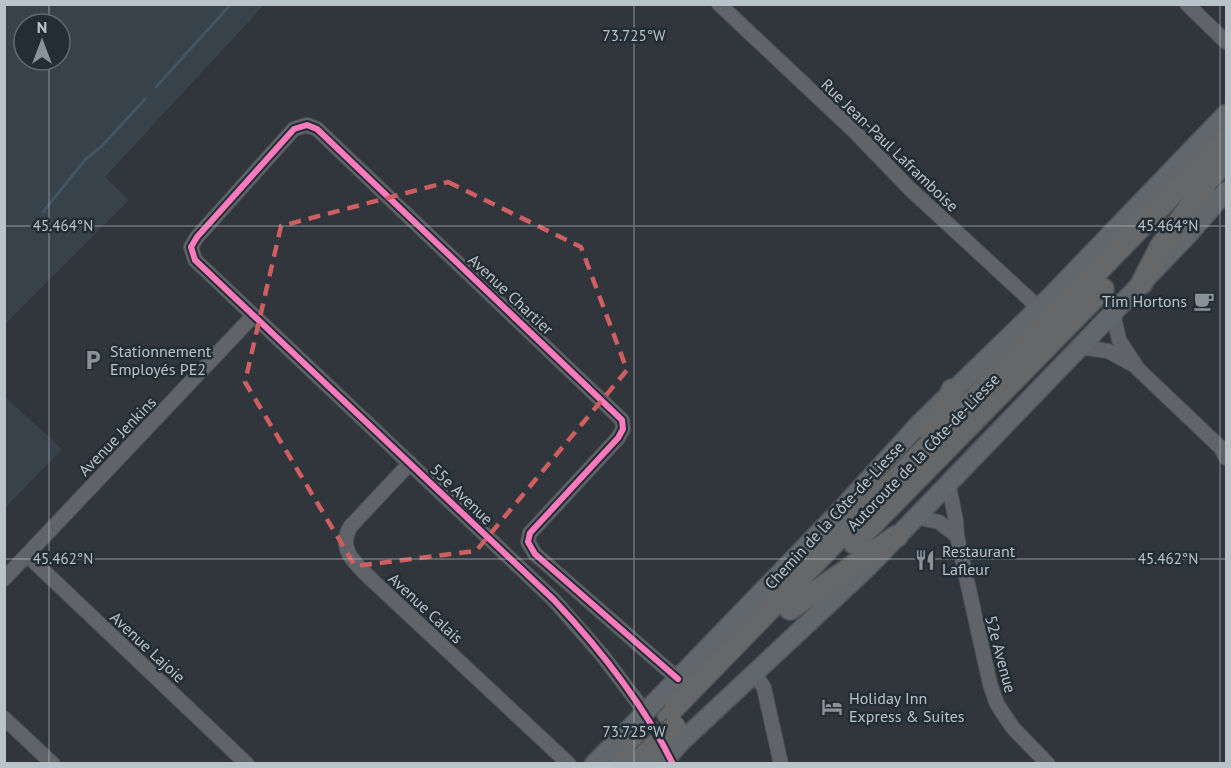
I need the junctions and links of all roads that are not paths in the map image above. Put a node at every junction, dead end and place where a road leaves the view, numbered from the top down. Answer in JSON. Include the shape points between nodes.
{"nodes":[{"id":1,"x":719,"y":4,"type":"edge"},
{"id":2,"x":1187,"y":4,"type":"edge"},
{"id":3,"x":1227,"y":42,"type":"edge"},
{"id":4,"x":1227,"y":114,"type":"edge"},
{"id":5,"x":1227,"y":139,"type":"edge"},
{"id":6,"x":1221,"y":166,"type":"edge"},
{"id":7,"x":1227,"y":190,"type":"edge"},
{"id":8,"x":1142,"y":283,"type":"junction"},
{"id":9,"x":1039,"y":308,"type":"junction"},
{"id":10,"x":1113,"y":312,"type":"junction"},
{"id":11,"x":253,"y":316,"type":"junction"},
{"id":12,"x":1079,"y":347,"type":"junction"},
{"id":13,"x":1138,"y":369,"type":"junction"},
{"id":14,"x":952,"y":390,"type":"junction"},
{"id":15,"x":1227,"y":458,"type":"edge"},
{"id":16,"x":410,"y":463,"type":"junction"},
{"id":17,"x":948,"y":482,"type":"junction"},
{"id":18,"x":890,"y":486,"type":"junction"},
{"id":19,"x":915,"y":517,"type":"junction"},
{"id":20,"x":897,"y":536,"type":"junction"},
{"id":21,"x":957,"y":536,"type":"junction"},
{"id":22,"x":27,"y":555,"type":"junction"},
{"id":23,"x":4,"y":579,"type":"edge"},
{"id":24,"x":790,"y":609,"type":"junction"},
{"id":25,"x":754,"y":672,"type":"junction"},
{"id":26,"x":678,"y":679,"type":"junction"},
{"id":27,"x":639,"y":704,"type":"tunnel mouth"},
{"id":28,"x":4,"y":718,"type":"edge"},
{"id":29,"x":671,"y":720,"type":"junction"},
{"id":30,"x":641,"y":752,"type":"edge"},
{"id":31,"x":53,"y":764,"type":"edge"},
{"id":32,"x":247,"y":764,"type":"edge"},
{"id":33,"x":569,"y":764,"type":"edge"},
{"id":34,"x":594,"y":764,"type":"edge"},
{"id":35,"x":620,"y":764,"type":"edge"},
{"id":36,"x":781,"y":764,"type":"edge"},
{"id":37,"x":1048,"y":764,"type":"edge"}],
"edges":[{"from":1,"to":9,"type":"street","name":"Rue Jean-Paul Laframboise"},
{"from":2,"to":3,"type":"street"},
{"from":4,"to":9,"type":"main road","name":"Chemin de la Côte-de-Liesse"},
{"from":5,"to":18,"type":"highway","name":"Autoroute de la Côte-de-Liesse"},
{"from":6,"to":8,"type":"highway","via":[[1161,246]]},
{"from":6,"to":24,"type":"highway","name":"Autoroute de la Côte-de-Liesse"},
{"from":7,"to":8,"type":"main road","name":"Chemin de la Côte-de-Liesse"},
{"from":8,"to":10,"type":"main road","name":"Chemin de la Côte-de-Liesse"},
{"from":9,"to":14,"type":"main road","name":"Chemin de la Côte-de-Liesse"},
{"from":10,"to":12,"type":"main road","name":"Chemin de la Côte-de-Liesse"},
{"from":10,"to":13,"type":"street","via":[[1119,340]]},
{"from":11,"to":16,"type":"street","name":"55e Avenue"},
{"from":11,"to":22,"type":"street","name":"Avenue Jenkins"},
{"from":11,"to":26,"type":"street","name":"Avenue Chartier","via":[[199,264],[193,256],[193,243],[292,130],[311,126],[622,420],[618,438],[530,533],[528,542],[534,554]]},
{"from":12,"to":13,"type":"street","via":[[1108,351]]},
{"from":12,"to":17,"type":"main road","name":"Chemin de la Côte-de-Liesse"},
{"from":13,"to":15,"type":"street"},
{"from":14,"to":18,"type":"highway","via":[[941,417]]},
{"from":14,"to":26,"type":"main road","name":"Chemin de la Côte-de-Liesse"},
{"from":16,"to":27,"type":"street","name":"55e Avenue","via":[[554,600]]},
{"from":16,"to":33,"type":"street","name":"Avenue Calais","via":[[350,527],[345,538],[347,552],[357,566]]},
{"from":17,"to":19,"type":"main road","name":"Chemin de la Côte-de-Liesse"},
{"from":17,"to":21,"type":"street","name":"52e Avenue"},
{"from":18,"to":29,"type":"highway","name":"Autoroute de la Côte-de-Liesse"},
{"from":19,"to":20,"type":"main road","name":"Chemin de la Côte-de-Liesse"},
{"from":19,"to":21,"type":"street","via":[[939,522]]},
{"from":20,"to":24,"type":"highway"},
{"from":20,"to":25,"type":"main road","name":"Chemin de la Côte-de-Liesse"},
{"from":21,"to":37,"type":"street","name":"52e Avenue","via":[[997,704],[1013,728]]},
{"from":22,"to":23,"type":"street","name":"Avenue Jenkins"},
{"from":22,"to":32,"type":"street","name":"Avenue Lajoie"},
{"from":24,"to":29,"type":"highway","name":"Autoroute de la Côte-de-Liesse"},
{"from":25,"to":29,"type":"main road","name":"Chemin de la Côte-de-Liesse"},
{"from":25,"to":36,"type":"street","via":[[763,683]]},
{"from":26,"to":29,"type":"main road","name":"Chemin de la Côte-de-Liesse"},
{"from":28,"to":31,"type":"street"},
{"from":29,"to":30,"type":"highway","name":"Autoroute de la Côte-de-Liesse","bridge":true},
{"from":29,"to":30,"type":"main road","name":"Chemin de la Côte-de-Liesse","bridge":true},
{"from":30,"to":34,"type":"main road","name":"Chemin de la Côte-de-Liesse"},
{"from":30,"to":35,"type":"highway","name":"Autoroute de la Côte-de-Liesse"}]}
